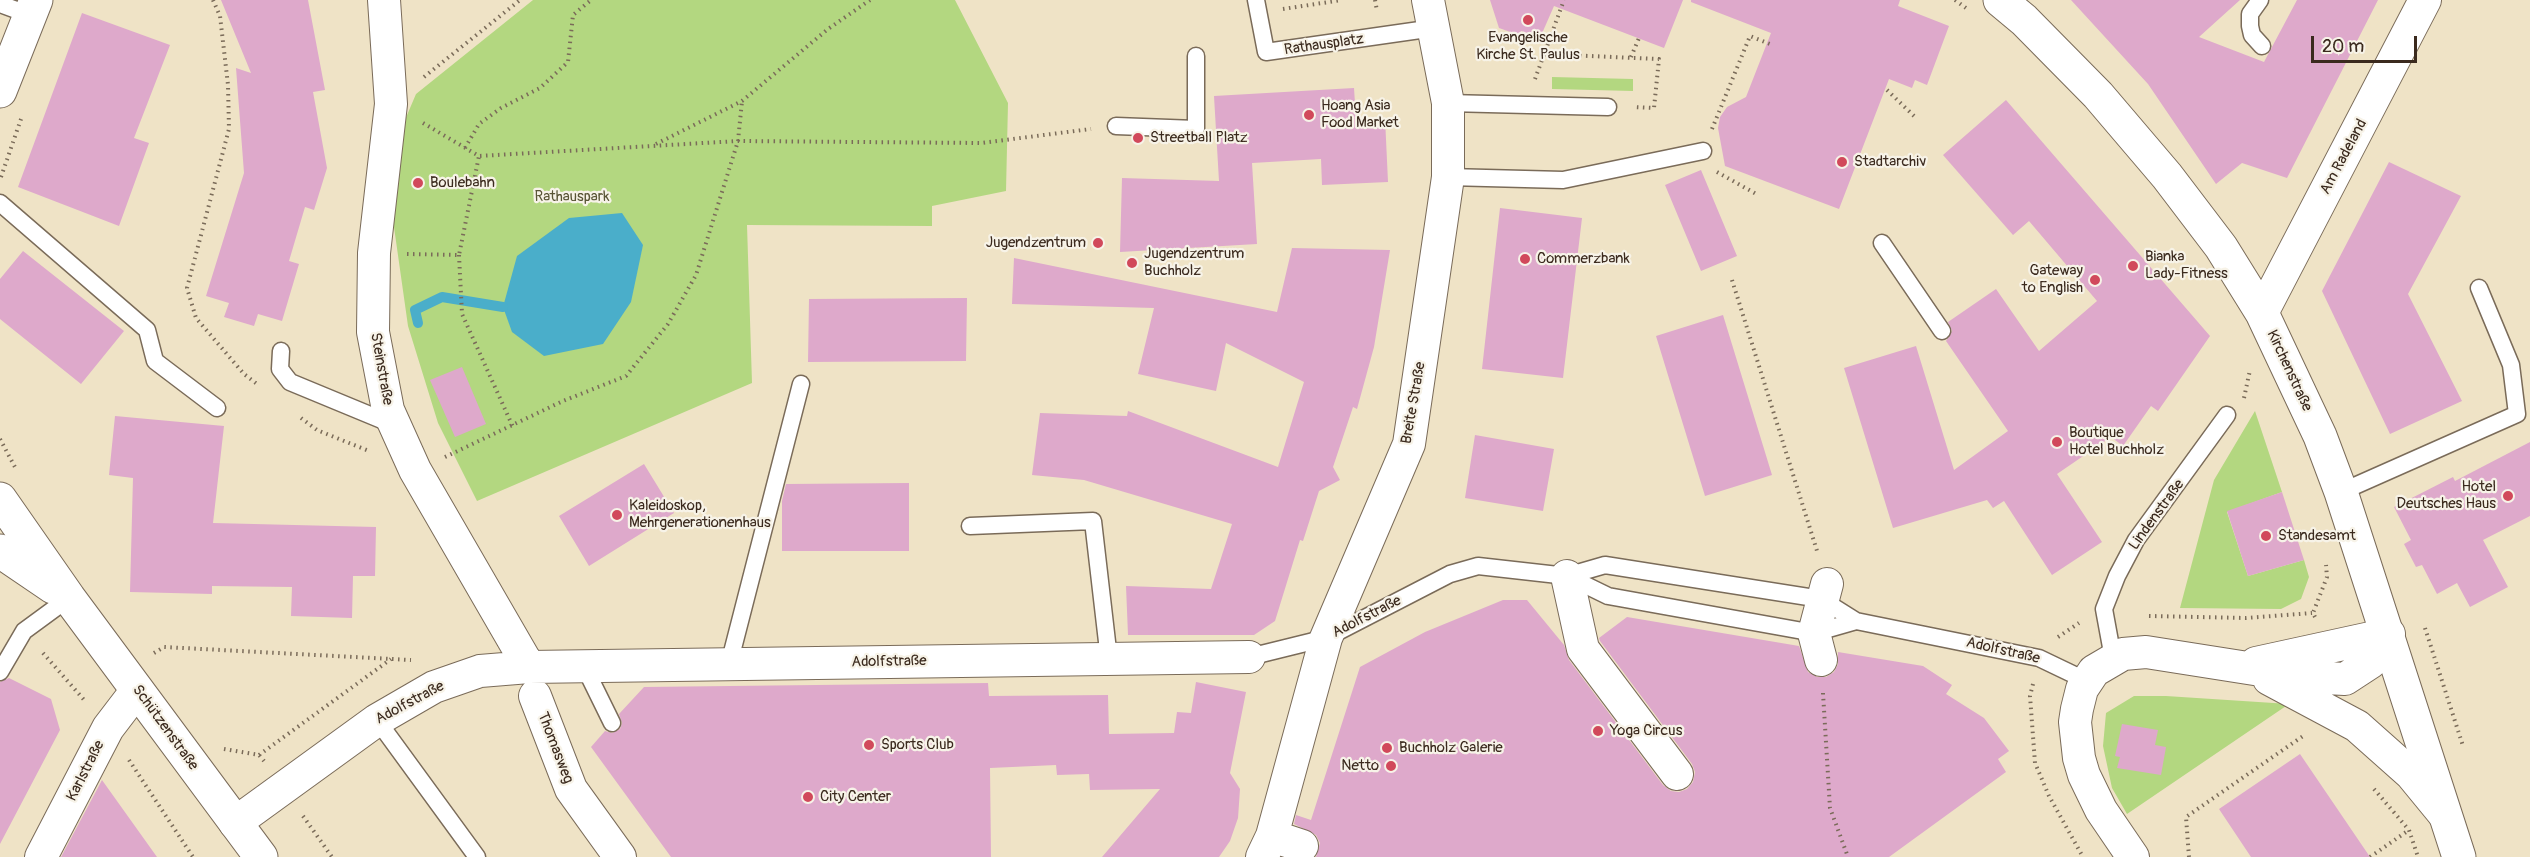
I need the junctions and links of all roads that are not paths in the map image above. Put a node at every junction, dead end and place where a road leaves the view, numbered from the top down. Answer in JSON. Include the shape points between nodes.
{"nodes":[{"id":1,"x":384,"y":0,"type":"edge"},
{"id":2,"x":1256,"y":0,"type":"edge"},
{"id":3,"x":2260,"y":0,"type":"edge"},
{"id":4,"x":2418,"y":3,"type":"edge"},
{"id":5,"x":2000,"y":5,"type":"edge"},
{"id":6,"x":22,"y":6,"type":"edge"},
{"id":7,"x":1431,"y":14,"type":"edge"},
{"id":8,"x":2262,"y":46,"type":"dead end"},
{"id":9,"x":1196,"y":56,"type":"dead end"},
{"id":10,"x":0,"y":91,"type":"edge"},
{"id":11,"x":1449,"y":103,"type":"junction"},
{"id":12,"x":1608,"y":107,"type":"road end"},
{"id":13,"x":1116,"y":126,"type":"road end"},
{"id":14,"x":1703,"y":151,"type":"road end"},
{"id":15,"x":1448,"y":177,"type":"junction"},
{"id":16,"x":0,"y":203,"type":"edge"},
{"id":17,"x":1882,"y":243,"type":"dead end"},
{"id":18,"x":2479,"y":288,"type":"dead end"},
{"id":19,"x":2262,"y":314,"type":"junction"},
{"id":20,"x":1942,"y":331,"type":"dead end"},
{"id":21,"x":281,"y":351,"type":"dead end"},
{"id":22,"x":801,"y":384,"type":"dead end"},
{"id":23,"x":217,"y":408,"type":"dead end"},
{"id":24,"x":2227,"y":415,"type":"dead end"},
{"id":25,"x":395,"y":425,"type":"junction"},
{"id":26,"x":2341,"y":492,"type":"junction"},
{"id":27,"x":0,"y":499,"type":"edge"},
{"id":28,"x":970,"y":526,"type":"dead end"},
{"id":29,"x":0,"y":551,"type":"edge"},
{"id":30,"x":1567,"y":576,"type":"junction"},
{"id":31,"x":1824,"y":592,"type":"junction"},
{"id":32,"x":69,"y":598,"type":"junction"},
{"id":33,"x":1856,"y":621,"type":"junction"},
{"id":34,"x":2389,"y":634,"type":"junction"},
{"id":35,"x":1326,"y":638,"type":"junction"},
{"id":36,"x":1817,"y":646,"type":"junction"},
{"id":37,"x":1249,"y":657,"type":"joint"},
{"id":38,"x":2113,"y":658,"type":"junction"},
{"id":39,"x":1109,"y":659,"type":"junction"},
{"id":40,"x":729,"y":664,"type":"junction"},
{"id":41,"x":584,"y":666,"type":"junction"},
{"id":42,"x":2244,"y":666,"type":"junction"},
{"id":43,"x":0,"y":672,"type":"edge"},
{"id":44,"x":532,"y":681,"type":"junction"},
{"id":45,"x":2087,"y":681,"type":"junction"},
{"id":46,"x":137,"y":690,"type":"junction"},
{"id":47,"x":377,"y":720,"type":"junction"},
{"id":48,"x":612,"y":723,"type":"dead end"},
{"id":49,"x":1677,"y":774,"type":"dead end"},
{"id":50,"x":2445,"y":817,"type":"junction"},
{"id":51,"x":235,"y":823,"type":"junction"},
{"id":52,"x":1302,"y":846,"type":"dead end"},
{"id":53,"x":1267,"y":847,"type":"edge"},
{"id":54,"x":42,"y":857,"type":"edge"},
{"id":55,"x":261,"y":857,"type":"edge"},
{"id":56,"x":477,"y":857,"type":"edge"},
{"id":57,"x":620,"y":857,"type":"edge"},
{"id":58,"x":2133,"y":857,"type":"edge"},
{"id":59,"x":2459,"y":857,"type":"edge"}],
"edges":[{"from":1,"to":25,"type":"street","name":"Steinstraße","via":[[391,104],[374,253],[373,332],[388,410]]},
{"from":2,"to":7,"type":"lane","name":"Rathausplatz","via":[[1266,52]]},
{"from":3,"to":8,"type":"lane","via":[[2250,14],[2250,26]]},
{"from":4,"to":19,"type":"street","name":"Am Radeland"},
{"from":5,"to":19,"type":"main road","name":"Kirchenstraße","via":[[2098,95],[2167,176],[2221,247]]},
{"from":6,"to":10,"type":"main road"},
{"from":7,"to":11,"type":"street","name":"Breite Straße"},
{"from":9,"to":13,"type":"lane","via":[[1196,129]]},
{"from":11,"to":12,"type":"lane"},
{"from":11,"to":15,"type":"street","name":"Breite Straße"},
{"from":14,"to":15,"type":"lane","via":[[1563,180]]},
{"from":15,"to":35,"type":"street","name":"Breite Straße","via":[[1409,444]]},
{"from":16,"to":23,"type":"lane","via":[[147,330],[155,361]]},
{"from":17,"to":20,"type":"lane"},
{"from":18,"to":26,"type":"lane","via":[[2511,364],[2517,414]]},
{"from":19,"to":26,"type":"main road","name":"Kirchenstraße","via":[[2320,436]]},
{"from":21,"to":25,"type":"lane","via":[[280,369],[290,382]]},
{"from":22,"to":40,"type":"lane"},
{"from":24,"to":38,"type":"lane","name":"Lindenstraße","via":[[2136,540],[2117,576],[2104,609]]},
{"from":25,"to":44,"type":"street","name":"Steinstraße","via":[[415,470]]},
{"from":26,"to":34,"type":"main road","name":"Kirchenstraße"},
{"from":27,"to":32,"type":"main road","name":"Schützenstraße"},
{"from":28,"to":39,"type":"lane","via":[[1094,521]]},
{"from":29,"to":32,"type":"main road","name":"Schützenstraße"},
{"from":30,"to":31,"type":"lane","name":"Adolfstraße","via":[[1605,565]]},
{"from":30,"to":35,"type":"lane","name":"Adolfstraße","via":[[1478,566],[1450,574]]},
{"from":30,"to":36,"type":"lane","name":"Adolfstraße","via":[[1608,596]]},
{"from":30,"to":49,"type":"street","via":[[1583,649]]},
{"from":31,"to":33,"type":"lane","name":"Adolfstraße"},
{"from":31,"to":36,"type":"street"},
{"from":32,"to":43,"type":"lane","via":[[24,631]]},
{"from":32,"to":46,"type":"main road","name":"Schützenstraße"},
{"from":33,"to":36,"type":"lane","name":"Adolfstraße"},
{"from":33,"to":45,"type":"lane","name":"Adolfstraße","via":[[2039,658]]},
{"from":34,"to":42,"type":"street"},
{"from":34,"to":42,"type":"street","via":[[2371,662],[2345,679]]},
{"from":34,"to":50,"type":"main road","name":"Kirchenstraße"},
{"from":35,"to":37,"type":"lane","name":"Adolfstraße"},
{"from":35,"to":53,"type":"street","name":"Breite Straße"},
{"from":37,"to":39,"type":"street","name":"Adolfstraße"},
{"from":38,"to":42,"type":"street","via":[[2146,651]]},
{"from":38,"to":45,"type":"street"},
{"from":39,"to":40,"type":"street","name":"Adolfstraße"},
{"from":40,"to":41,"type":"street","name":"Adolfstraße"},
{"from":41,"to":44,"type":"street","name":"Adolfstraße"},
{"from":41,"to":48,"type":"lane"},
{"from":42,"to":50,"type":"street","via":[[2357,726],[2411,774]]},
{"from":44,"to":47,"type":"street","name":"Adolfstraße","via":[[480,671],[434,687]]},
{"from":44,"to":57,"type":"street","name":"Thomasweg","via":[[571,789]]},
{"from":45,"to":58,"type":"street","via":[[2075,722],[2079,758],[2102,810]]},
{"from":46,"to":51,"type":"main road","name":"Schützenstraße"},
{"from":46,"to":54,"type":"street","name":"Karlstraße","via":[[108,728]]},
{"from":47,"to":51,"type":"street","name":"Adolfstraße"},
{"from":47,"to":56,"type":"lane"},
{"from":50,"to":59,"type":"main road","name":"Kirchenstraße"},
{"from":51,"to":55,"type":"main road","name":"Schützenstraße"},
{"from":52,"to":53,"type":"street"}]}
